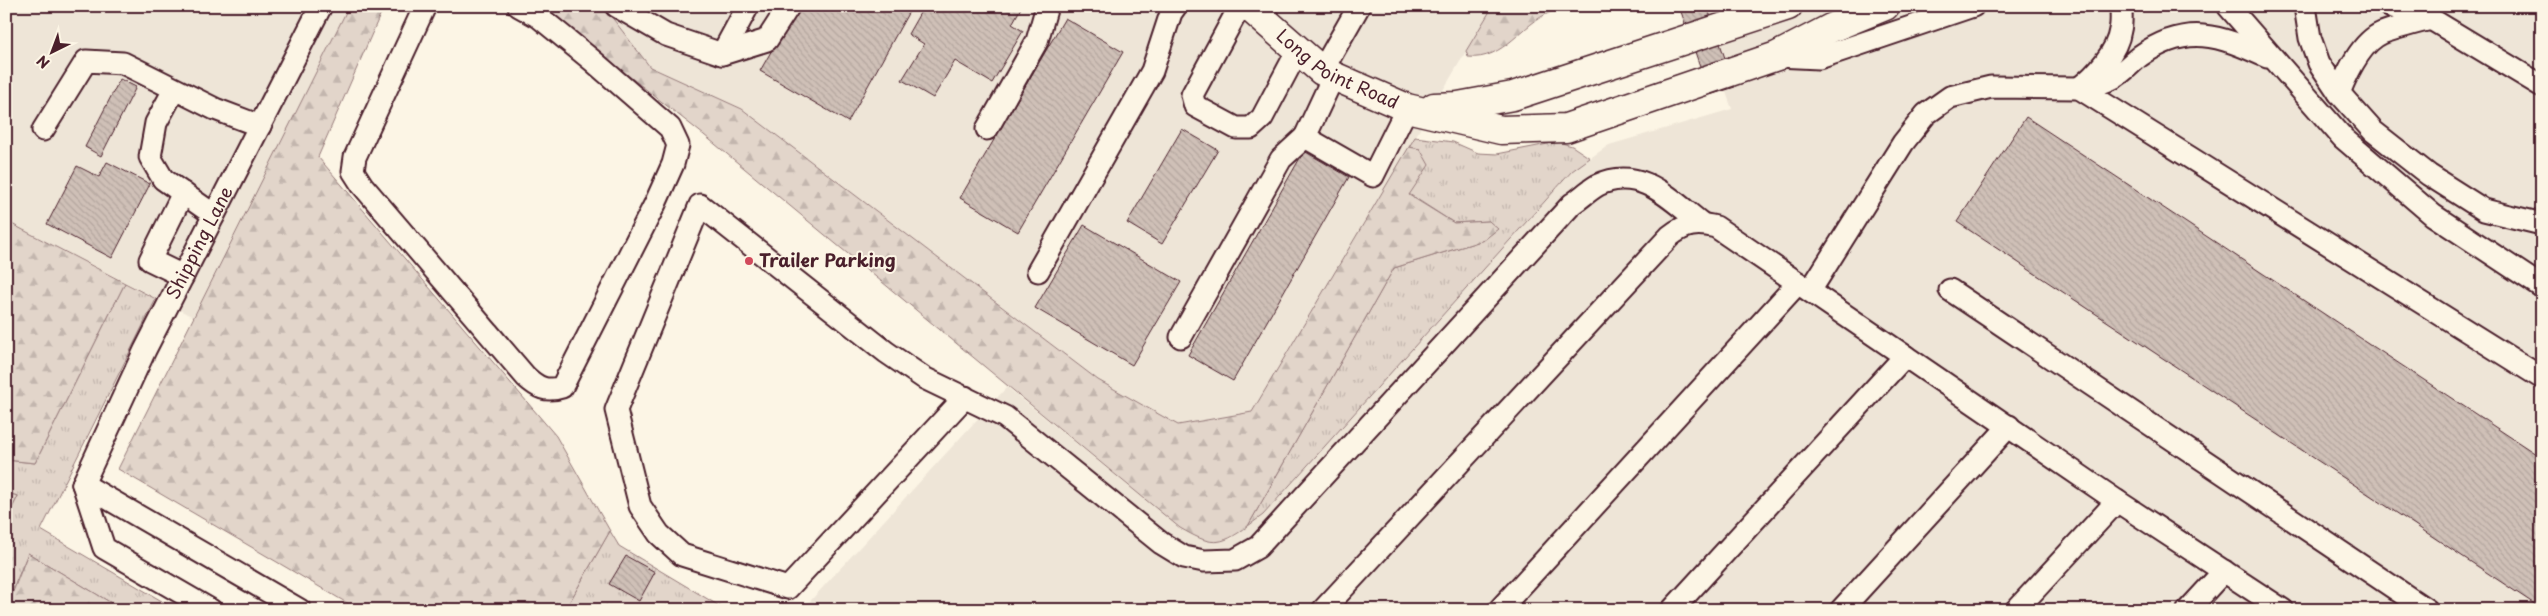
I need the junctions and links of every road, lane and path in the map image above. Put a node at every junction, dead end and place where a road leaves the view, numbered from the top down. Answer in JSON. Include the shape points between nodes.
{"nodes":[{"id":1,"x":321,"y":6,"type":"edge"},
{"id":2,"x":426,"y":6,"type":"edge"},
{"id":3,"x":519,"y":6,"type":"edge"},
{"id":4,"x":616,"y":6,"type":"edge"},
{"id":5,"x":748,"y":6,"type":"edge"},
{"id":6,"x":789,"y":6,"type":"edge"},
{"id":7,"x":1047,"y":6,"type":"edge"},
{"id":8,"x":1176,"y":6,"type":"edge"},
{"id":9,"x":1240,"y":6,"type":"edge"},
{"id":10,"x":1248,"y":6,"type":"edge"},
{"id":11,"x":1359,"y":6,"type":"edge"},
{"id":12,"x":1788,"y":6,"type":"edge"},
{"id":13,"x":1885,"y":6,"type":"edge"},
{"id":14,"x":1973,"y":6,"type":"edge"},
{"id":15,"x":2121,"y":6,"type":"edge"},
{"id":16,"x":2228,"y":6,"type":"edge"},
{"id":17,"x":2305,"y":6,"type":"edge"},
{"id":18,"x":2389,"y":6,"type":"edge"},
{"id":19,"x":2424,"y":12,"type":"edge"},
{"id":20,"x":1298,"y":50,"type":"junction"},
{"id":21,"x":722,"y":54,"type":"junction"},
{"id":22,"x":1777,"y":56,"type":"junction"},
{"id":23,"x":2274,"y":60,"type":"junction"},
{"id":24,"x":1328,"y":73,"type":"junction"},
{"id":25,"x":2542,"y":86,"type":"edge"},
{"id":26,"x":2079,"y":88,"type":"junction"},
{"id":27,"x":174,"y":90,"type":"junction"},
{"id":28,"x":2340,"y":93,"type":"junction"},
{"id":29,"x":1408,"y":108,"type":"junction"},
{"id":30,"x":260,"y":126,"type":"junction"},
{"id":31,"x":987,"y":129,"type":"dead end"},
{"id":32,"x":43,"y":130,"type":"dead end"},
{"id":33,"x":1305,"y":137,"type":"junction"},
{"id":34,"x":183,"y":193,"type":"junction"},
{"id":35,"x":214,"y":215,"type":"junction"},
{"id":36,"x":1701,"y":223,"type":"junction"},
{"id":37,"x":2542,"y":224,"type":"edge"},
{"id":38,"x":1038,"y":271,"type":"dead end"},
{"id":39,"x":183,"y":276,"type":"junction"},
{"id":40,"x":1804,"y":287,"type":"junction"},
{"id":41,"x":2542,"y":287,"type":"edge"},
{"id":42,"x":1950,"y":290,"type":"dead end"},
{"id":43,"x":1181,"y":337,"type":"dead end"},
{"id":44,"x":1905,"y":356,"type":"junction"},
{"id":45,"x":2542,"y":378,"type":"edge"},
{"id":46,"x":965,"y":397,"type":"junction"},
{"id":47,"x":2009,"y":426,"type":"junction"},
{"id":48,"x":83,"y":484,"type":"junction"},
{"id":49,"x":2117,"y":501,"type":"junction"},
{"id":50,"x":2224,"y":571,"type":"junction"},
{"id":51,"x":211,"y":610,"type":"edge"},
{"id":52,"x":300,"y":610,"type":"edge"},
{"id":53,"x":1323,"y":610,"type":"edge"},
{"id":54,"x":1499,"y":610,"type":"edge"},
{"id":55,"x":1672,"y":610,"type":"edge"},
{"id":56,"x":1841,"y":610,"type":"edge"},
{"id":57,"x":2016,"y":610,"type":"edge"},
{"id":58,"x":2188,"y":610,"type":"edge"},
{"id":59,"x":2283,"y":610,"type":"edge"},
{"id":60,"x":2427,"y":610,"type":"edge"}],
"edges":[{"from":1,"to":30,"type":"street","name":"Shipping Lane"},
{"from":2,"to":3,"type":"street","via":[[355,157],[353,171],[526,377],[539,388],[552,390],[562,387],[655,204],[678,145],[670,128],[539,17]]},
{"from":4,"to":21,"type":"street","via":[[666,35]]},
{"from":5,"to":21,"type":"street"},
{"from":6,"to":21,"type":"street","via":[[767,40]]},
{"from":7,"to":31,"type":"street","via":[[1037,41]]},
{"from":8,"to":38,"type":"street","via":[[1152,71]]},
{"from":9,"to":20,"type":"street","via":[[1192,95],[1196,106],[1236,128],[1251,128],[1262,118]]},
{"from":10,"to":20,"type":"main road","name":"Long Point Road"},
{"from":11,"to":24,"type":"street"},
{"from":12,"to":29,"type":"main road","via":[[1513,96],[1458,106]]},
{"from":13,"to":22,"type":"main road","name":"Long Point Road","via":[[1831,28]]},
{"from":14,"to":22,"type":"street","via":[[1819,58]]},
{"from":15,"to":26,"type":"street","via":[[2120,31],[2112,52],[2090,80]]},
{"from":16,"to":23,"type":"street"},
{"from":17,"to":28,"type":"street","via":[[2318,63]]},
{"from":18,"to":19,"type":"street"},
{"from":19,"to":25,"type":"street"},
{"from":19,"to":28,"type":"street","via":[[2380,34],[2362,50],[2349,68]]},
{"from":20,"to":24,"type":"main road","name":"Long Point Road"},
{"from":22,"to":29,"type":"main road","name":"Long Point Road","via":[[1566,128],[1501,130]]},
{"from":23,"to":26,"type":"street","via":[[2236,43],[2188,34],[2169,40],[2141,56],[2112,79]]},
{"from":23,"to":41,"type":"street","via":[[2343,138],[2433,216]]},
{"from":24,"to":29,"type":"main road","name":"Long Point Road"},
{"from":24,"to":33,"type":"street"},
{"from":26,"to":40,"type":"street","via":[[1991,87],[1950,97],[1926,114]]},
{"from":26,"to":45,"type":"street"},
{"from":27,"to":30,"type":"street","via":[[215,110]]},
{"from":27,"to":32,"type":"street","via":[[123,63],[86,61]]},
{"from":27,"to":34,"type":"street","via":[[156,123],[150,157],[163,179]]},
{"from":28,"to":37,"type":"street","via":[[2373,131],[2429,175],[2484,210]]},
{"from":29,"to":33,"type":"street","via":[[1374,176]]},
{"from":30,"to":35,"type":"street","name":"Shipping Lane"},
{"from":33,"to":43,"type":"street","via":[[1281,159]]},
{"from":34,"to":35,"type":"street"},
{"from":34,"to":39,"type":"street","via":[[150,260]]},
{"from":35,"to":39,"type":"street","name":"Shipping Lane"},
{"from":36,"to":40,"type":"street","via":[[1716,227]]},
{"from":36,"to":46,"type":"street","via":[[1654,187],[1638,179],[1616,179],[1597,186],[1572,204],[1258,547],[1235,560],[1204,561],[1184,557],[1161,543],[1005,417]]},
{"from":36,"to":53,"type":"street","via":[[1682,226],[1670,236]]},
{"from":39,"to":48,"type":"street","name":"Shipping Lane"},
{"from":40,"to":44,"type":"street"},
{"from":40,"to":54,"type":"street"},
{"from":42,"to":60,"type":"street"},
{"from":44,"to":47,"type":"street"},
{"from":44,"to":55,"type":"street"},
{"from":46,"to":46,"type":"street","via":[[924,378],[886,352],[700,205],[616,410],[640,506],[659,534],[682,555],[788,588]]},
{"from":47,"to":49,"type":"street"},
{"from":47,"to":56,"type":"street"},
{"from":48,"to":51,"type":"street","via":[[104,548]]},
{"from":48,"to":52,"type":"street"},
{"from":49,"to":50,"type":"street"},
{"from":49,"to":57,"type":"street"},
{"from":50,"to":58,"type":"street"},
{"from":50,"to":59,"type":"street"}]}
